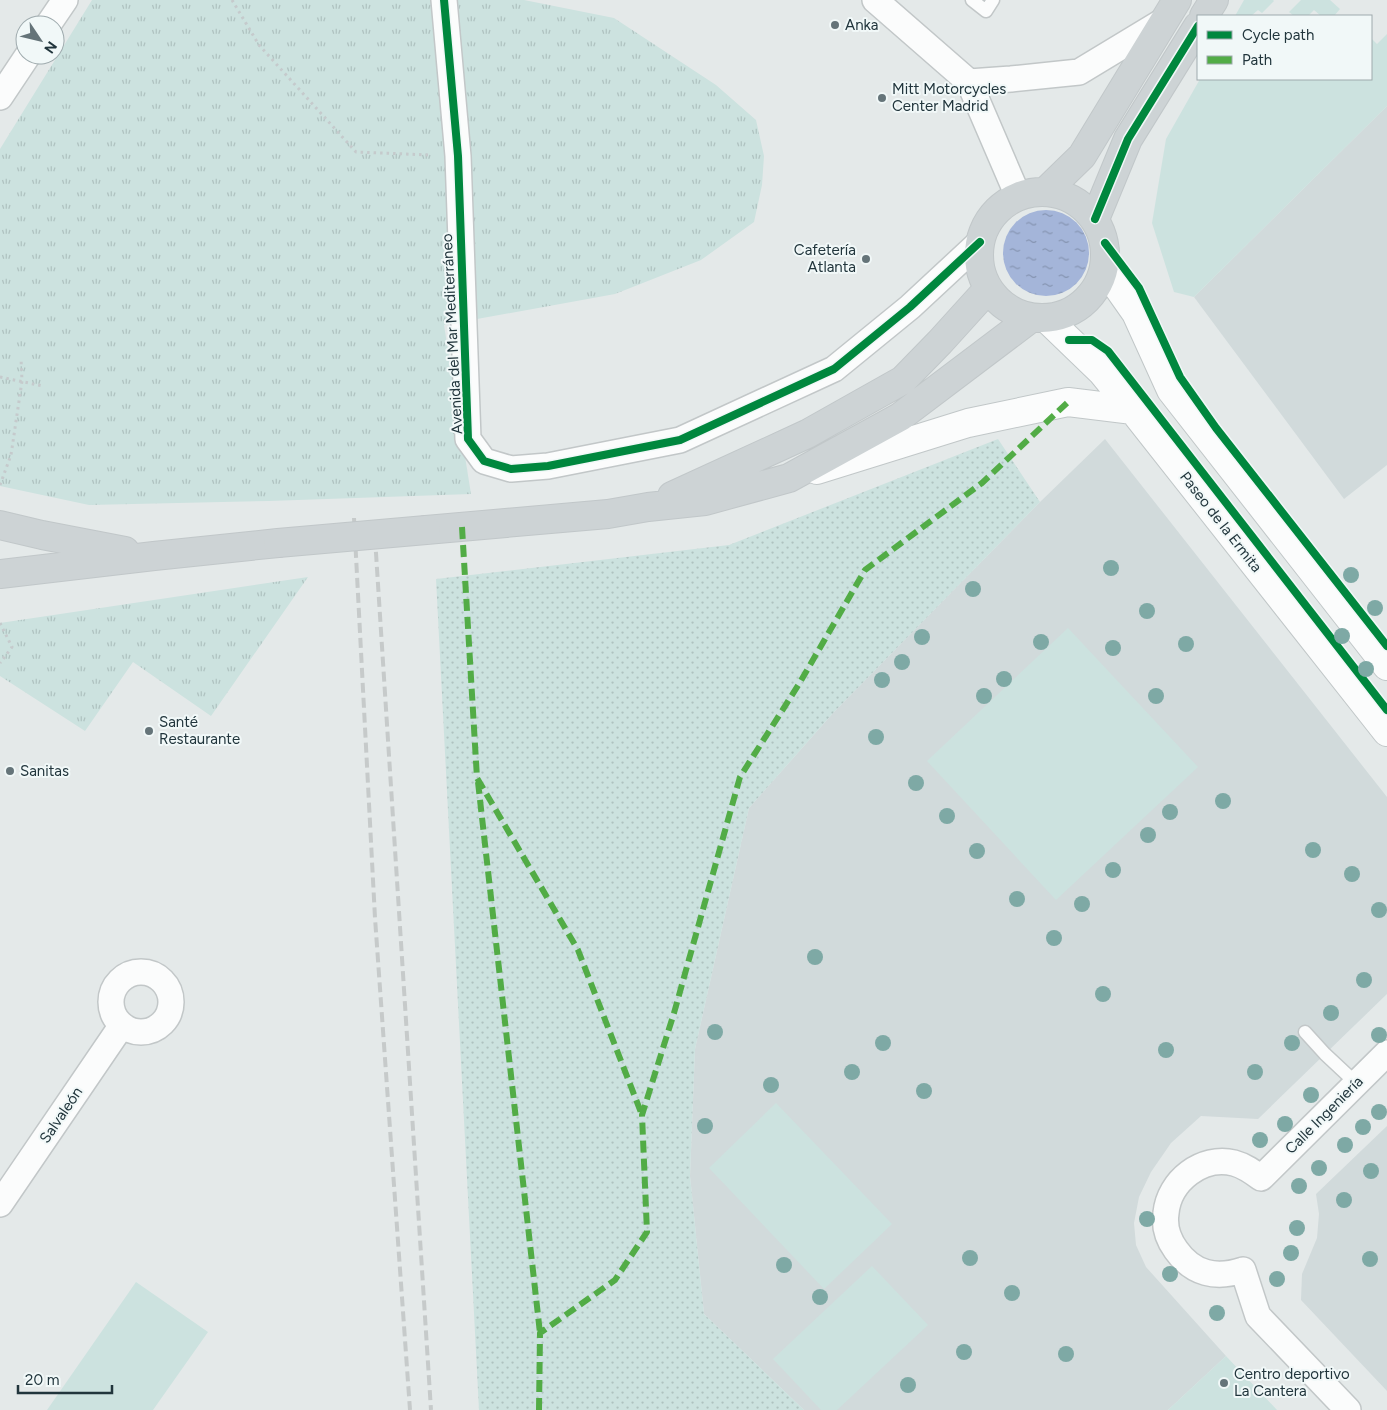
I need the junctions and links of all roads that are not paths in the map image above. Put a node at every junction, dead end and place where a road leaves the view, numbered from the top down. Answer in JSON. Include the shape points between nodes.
{"nodes":[{"id":1,"x":65,"y":0,"type":"edge"},
{"id":2,"x":444,"y":0,"type":"edge"},
{"id":3,"x":875,"y":0,"type":"edge"},
{"id":4,"x":972,"y":0,"type":"edge"},
{"id":5,"x":993,"y":0,"type":"edge"},
{"id":6,"x":1214,"y":0,"type":"edge"},
{"id":7,"x":1171,"y":10,"type":"edge"},
{"id":8,"x":55,"y":15,"type":"edge"},
{"id":9,"x":1205,"y":15,"type":"edge"},
{"id":10,"x":1197,"y":28,"type":"edge"},
{"id":11,"x":21,"y":65,"type":"edge"},
{"id":12,"x":969,"y":82,"type":"junction"},
{"id":13,"x":0,"y":97,"type":"edge"},
{"id":14,"x":1046,"y":191,"type":"junction"},
{"id":15,"x":1018,"y":196,"type":"junction"},
{"id":16,"x":1095,"y":219,"type":"junction"},
{"id":17,"x":980,"y":242,"type":"junction"},
{"id":18,"x":1105,"y":269,"type":"junction"},
{"id":19,"x":988,"y":289,"type":"junction"},
{"id":20,"x":1039,"y":318,"type":"junction"},
{"id":21,"x":1133,"y":410,"type":"junction"},
{"id":22,"x":789,"y":478,"type":"junction"},
{"id":23,"x":648,"y":508,"type":"junction"},
{"id":24,"x":0,"y":525,"type":"edge"},
{"id":25,"x":154,"y":556,"type":"junction"},
{"id":26,"x":0,"y":574,"type":"edge"},
{"id":27,"x":1387,"y":666,"type":"edge"},
{"id":28,"x":1387,"y":732,"type":"edge"},
{"id":29,"x":122,"y":1025,"type":"dead end"},
{"id":30,"x":1305,"y":1032,"type":"dead end"},
{"id":31,"x":1387,"y":1053,"type":"edge"},
{"id":32,"x":1356,"y":1083,"type":"junction"},
{"id":33,"x":0,"y":1204,"type":"edge"},
{"id":34,"x":1348,"y":1410,"type":"edge"}],
"edges":[{"from":1,"to":8,"type":"street"},
{"from":2,"to":17,"type":"street","name":"Avenida del Mar Mediterráneo","via":[[458,156],[468,439],[484,461],[510,469],[548,466],[680,440],[834,369],[910,307]]},
{"from":3,"to":12,"type":"street"},
{"from":4,"to":5,"type":"lane","via":[[986,10]]},
{"from":6,"to":9,"type":"main road"},
{"from":7,"to":12,"type":"street","via":[[1078,72]]},
{"from":7,"to":14,"type":"main road","via":[[1082,156]]},
{"from":10,"to":16,"type":"main road","via":[[1128,139]]},
{"from":11,"to":13,"type":"street"},
{"from":12,"to":15,"type":"street"},
{"from":14,"to":15,"type":"main road"},
{"from":14,"to":16,"type":"main road","via":[[1065,195],[1082,204]]},
{"from":15,"to":17,"type":"main road","via":[[1000,207],[987,223]]},
{"from":16,"to":18,"type":"main road","via":[[1103,234]]},
{"from":17,"to":19,"type":"main road","via":[[980,266]]},
{"from":18,"to":20,"type":"main road","via":[[1097,288],[1084,303],[1067,314]]},
{"from":18,"to":27,"type":"main road","via":[[1136,313],[1171,390]]},
{"from":19,"to":20,"type":"main road","via":[[1014,312]]},
{"from":19,"to":23,"type":"main road","via":[[903,380],[807,434]]},
{"from":20,"to":21,"type":"main road","name":"Paseo de la Ermita","via":[[1102,372]]},
{"from":20,"to":22,"type":"main road","via":[[900,417]]},
{"from":21,"to":22,"type":"main road","via":[[1068,402],[968,424]]},
{"from":21,"to":28,"type":"main road","name":"Paseo de la Ermita"},
{"from":22,"to":23,"type":"main road","via":[[705,501]]},
{"from":23,"to":25,"type":"main road","bridge":true},
{"from":24,"to":25,"type":"main road"},
{"from":25,"to":26,"type":"main road"},
{"from":29,"to":33,"type":"street","name":"Salvaleón"},
{"from":30,"to":32,"type":"lane"},
{"from":31,"to":32,"type":"street","name":"Calle Ingeniería"},
{"from":32,"to":34,"type":"street","name":"Calle Ingeniería","via":[[1261,1178],[1234,1163],[1202,1165],[1177,1184],[1169,1198],[1166,1213],[1166,1229],[1180,1256],[1196,1269],[1214,1274],[1243,1270],[1258,1316]]}]}
